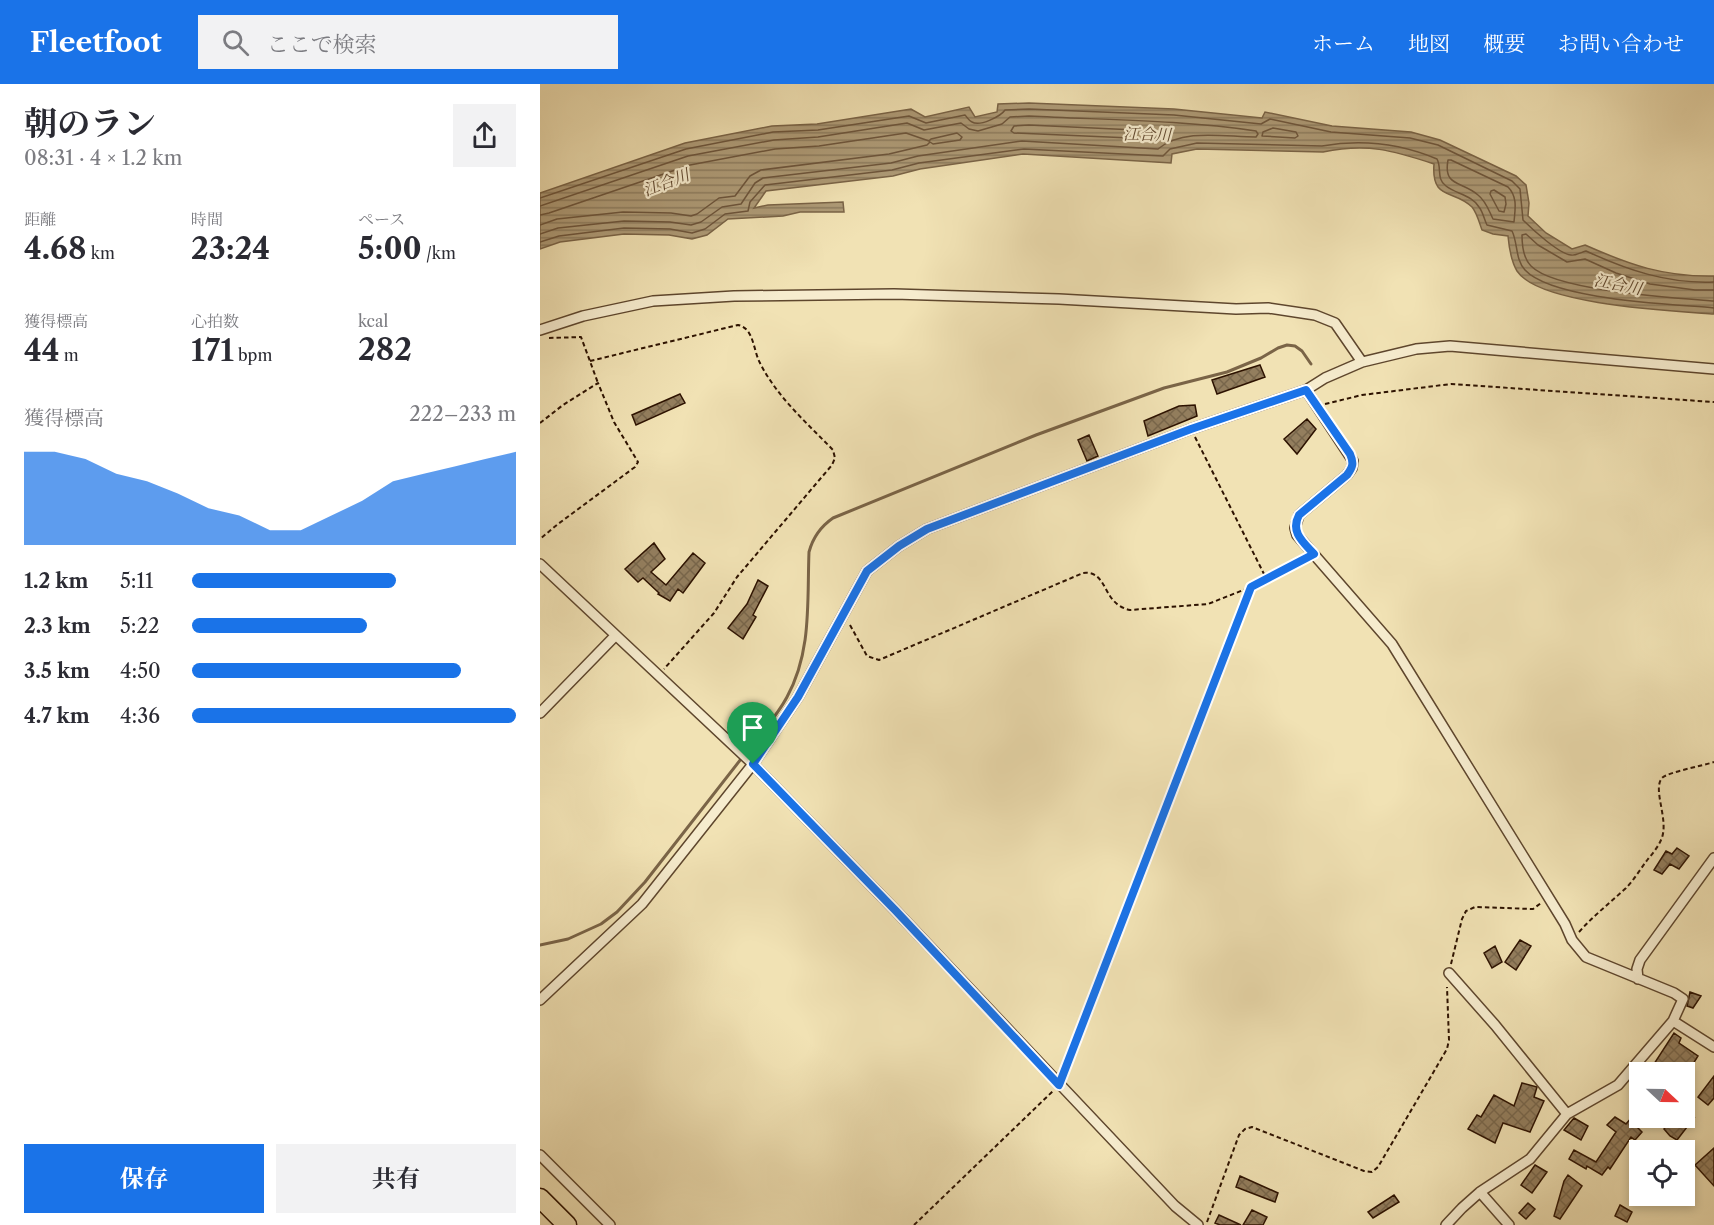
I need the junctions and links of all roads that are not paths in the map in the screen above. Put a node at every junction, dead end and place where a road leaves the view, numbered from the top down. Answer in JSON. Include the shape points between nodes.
{"nodes":[{"id":1,"x":540,"y":330,"type":"edge"},
{"id":2,"x":1362,"y":362,"type":"junction"},
{"id":3,"x":1714,"y":369,"type":"edge"},
{"id":4,"x":1306,"y":390,"type":"junction"},
{"id":5,"x":540,"y":564,"type":"edge"},
{"id":6,"x":615,"y":636,"type":"junction"},
{"id":7,"x":540,"y":713,"type":"edge"},
{"id":8,"x":753,"y":764,"type":"junction"},
{"id":9,"x":1714,"y":858,"type":"edge"},
{"id":10,"x":1449,"y":973,"type":"road end"},
{"id":11,"x":1638,"y":978,"type":"junction"},
{"id":12,"x":540,"y":1000,"type":"edge"},
{"id":13,"x":1673,"y":1021,"type":"junction"},
{"id":14,"x":1714,"y":1047,"type":"edge"},
{"id":15,"x":1567,"y":1114,"type":"junction"},
{"id":16,"x":540,"y":1155,"type":"edge"},
{"id":17,"x":1480,"y":1192,"type":"junction"},
{"id":18,"x":540,"y":1198,"type":"edge"},
{"id":19,"x":567,"y":1225,"type":"edge"},
{"id":20,"x":610,"y":1225,"type":"edge"},
{"id":21,"x":1198,"y":1225,"type":"edge"},
{"id":22,"x":1446,"y":1225,"type":"edge"},
{"id":23,"x":1509,"y":1225,"type":"edge"}],
"edges":[{"from":1,"to":2,"type":"street","via":[[653,301],[734,296],[894,294],[1047,299],[1268,308],[1315,315],[1335,323]]},
{"from":2,"to":3,"type":"street","via":[[1416,349],[1450,346]]},
{"from":2,"to":4,"type":"street"},
{"from":4,"to":8,"type":"street","via":[[927,529],[899,546],[867,571],[798,697]]},
{"from":4,"to":11,"type":"street","via":[[1353,461],[1347,475],[1299,515],[1297,535],[1392,644],[1572,940],[1586,957]]},
{"from":5,"to":6,"type":"street"},
{"from":6,"to":7,"type":"street"},
{"from":6,"to":8,"type":"street"},
{"from":8,"to":12,"type":"street","via":[[642,904]]},
{"from":8,"to":21,"type":"street","via":[[1175,1206]]},
{"from":9,"to":11,"type":"street","via":[[1640,960]]},
{"from":10,"to":15,"type":"street"},
{"from":11,"to":13,"type":"street","via":[[1683,999]]},
{"from":13,"to":14,"type":"street"},
{"from":13,"to":15,"type":"street","via":[[1618,1085]]},
{"from":15,"to":17,"type":"street","via":[[1530,1159]]},
{"from":16,"to":20,"type":"street"},
{"from":17,"to":22,"type":"street"},
{"from":17,"to":23,"type":"street"},
{"from":18,"to":19,"type":"highway"}]}
